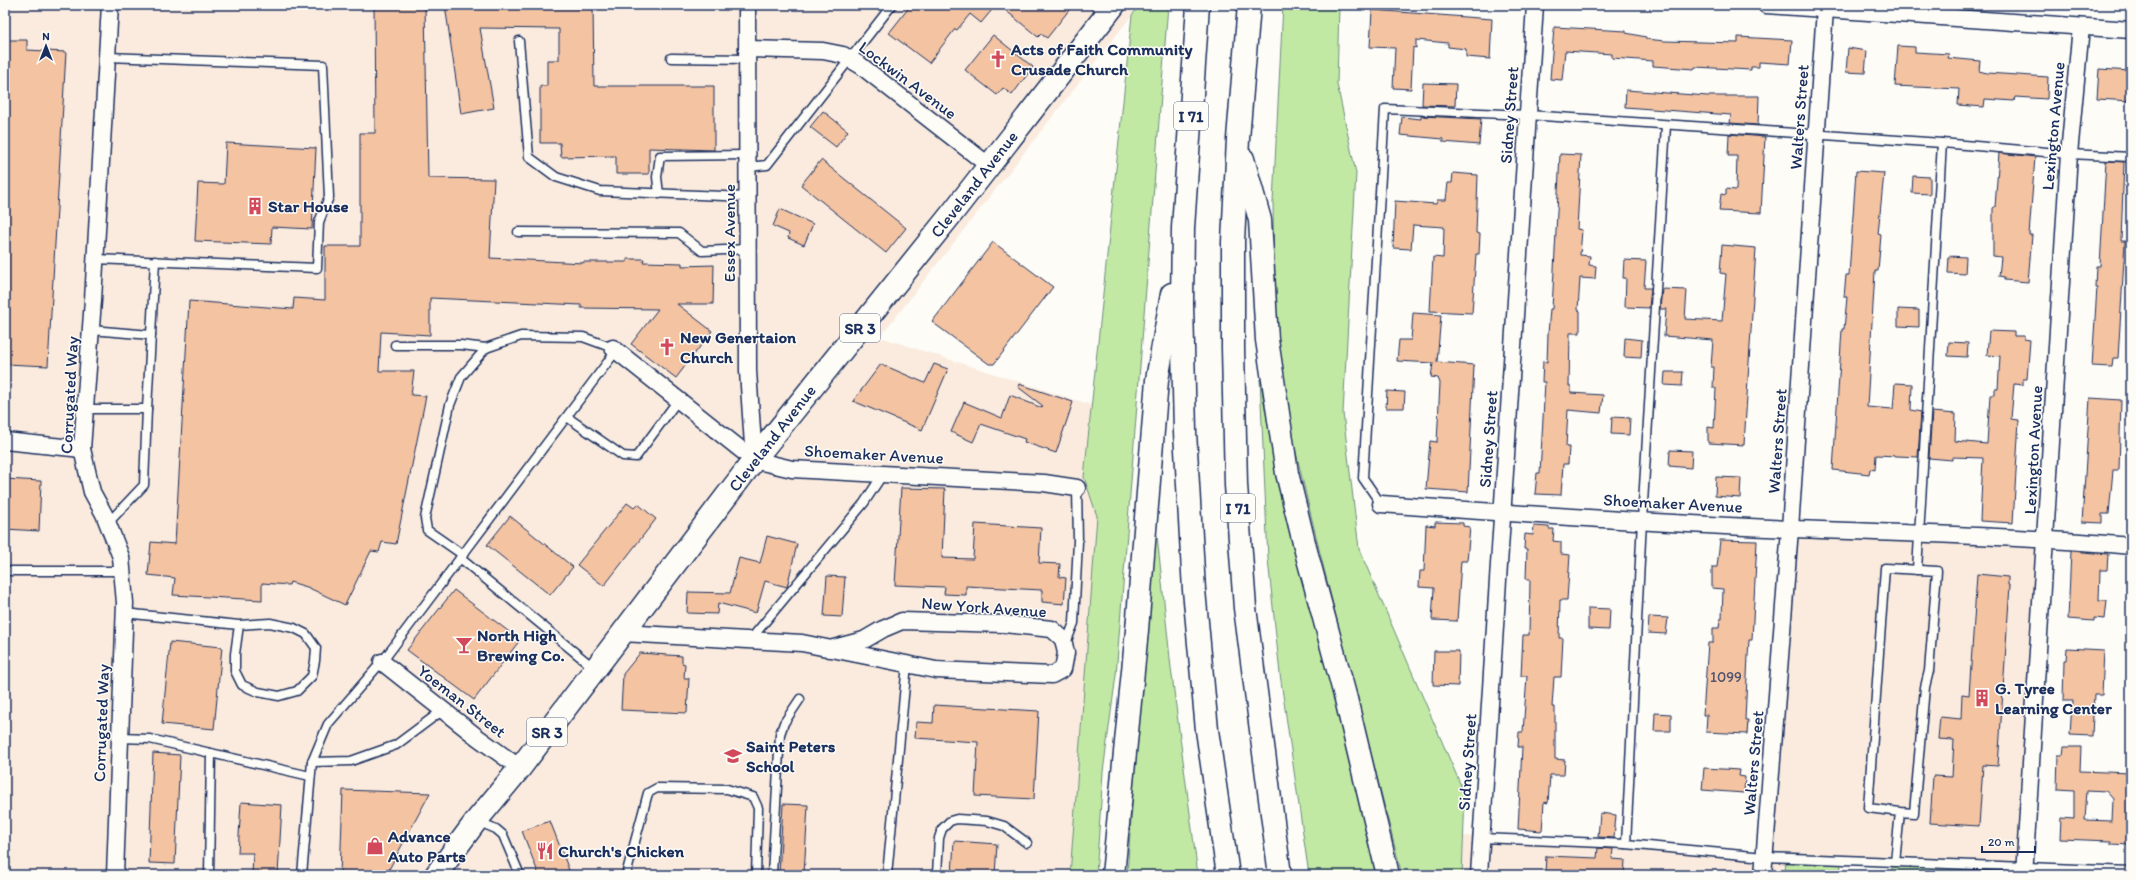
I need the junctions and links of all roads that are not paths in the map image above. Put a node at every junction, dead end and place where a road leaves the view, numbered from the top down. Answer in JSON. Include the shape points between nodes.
{"nodes":[{"id":1,"x":110,"y":5,"type":"edge"},
{"id":2,"x":747,"y":5,"type":"edge"},
{"id":3,"x":892,"y":5,"type":"edge"},
{"id":4,"x":1198,"y":5,"type":"edge"},
{"id":5,"x":1249,"y":5,"type":"edge"},
{"id":6,"x":1535,"y":5,"type":"edge"},
{"id":7,"x":1766,"y":5,"type":"edge"},
{"id":8,"x":1105,"y":8,"type":"edge"},
{"id":9,"x":1825,"y":9,"type":"junction"},
{"id":10,"x":2081,"y":27,"type":"junction"},
{"id":11,"x":2131,"y":30,"type":"edge"},
{"id":12,"x":519,"y":41,"type":"dead end"},
{"id":13,"x":748,"y":54,"type":"junction"},
{"id":14,"x":107,"y":57,"type":"junction"},
{"id":15,"x":672,"y":58,"type":"dead end"},
{"id":16,"x":851,"y":60,"type":"junction"},
{"id":17,"x":1528,"y":115,"type":"junction"},
{"id":18,"x":1666,"y":125,"type":"junction"},
{"id":19,"x":1817,"y":134,"type":"junction"},
{"id":20,"x":1238,"y":139,"type":"junction"},
{"id":21,"x":1942,"y":143,"type":"junction"},
{"id":22,"x":2069,"y":154,"type":"junction"},
{"id":23,"x":2131,"y":157,"type":"edge"},
{"id":24,"x":748,"y":161,"type":"junction"},
{"id":25,"x":988,"y":165,"type":"junction"},
{"id":26,"x":658,"y":194,"type":"junction"},
{"id":27,"x":748,"y":197,"type":"junction"},
{"id":28,"x":1183,"y":228,"type":"junction"},
{"id":29,"x":518,"y":232,"type":"dead end"},
{"id":30,"x":748,"y":249,"type":"junction"},
{"id":31,"x":95,"y":258,"type":"junction"},
{"id":32,"x":155,"y":261,"type":"junction"},
{"id":33,"x":91,"y":330,"type":"junction"},
{"id":34,"x":151,"y":335,"type":"junction"},
{"id":35,"x":395,"y":345,"type":"dead end"},
{"id":36,"x":486,"y":348,"type":"junction"},
{"id":37,"x":615,"y":349,"type":"junction"},
{"id":38,"x":678,"y":400,"type":"junction"},
{"id":39,"x":86,"y":408,"type":"junction"},
{"id":40,"x":147,"y":409,"type":"junction"},
{"id":41,"x":567,"y":417,"type":"junction"},
{"id":42,"x":5,"y":441,"type":"edge"},
{"id":43,"x":82,"y":449,"type":"junction"},
{"id":44,"x":754,"y":460,"type":"junction"},
{"id":45,"x":883,"y":474,"type":"junction"},
{"id":46,"x":1077,"y":488,"type":"joint"},
{"id":47,"x":1381,"y":504,"type":"joint"},
{"id":48,"x":1502,"y":513,"type":"junction"},
{"id":49,"x":1642,"y":520,"type":"junction"},
{"id":50,"x":108,"y":523,"type":"junction"},
{"id":51,"x":1790,"y":529,"type":"junction"},
{"id":52,"x":1920,"y":533,"type":"junction"},
{"id":53,"x":2046,"y":538,"type":"junction"},
{"id":54,"x":2131,"y":546,"type":"edge"},
{"id":55,"x":461,"y":556,"type":"junction"},
{"id":56,"x":1917,"y":570,"type":"junction"},
{"id":57,"x":5,"y":571,"type":"edge"},
{"id":58,"x":122,"y":572,"type":"junction"},
{"id":59,"x":124,"y":613,"type":"junction"},
{"id":60,"x":239,"y":625,"type":"junction"},
{"id":61,"x":622,"y":633,"type":"junction"},
{"id":62,"x":750,"y":640,"type":"junction"},
{"id":63,"x":1064,"y":646,"type":"junction"},
{"id":64,"x":830,"y":649,"type":"junction"},
{"id":65,"x":382,"y":662,"type":"junction"},
{"id":66,"x":907,"y":664,"type":"junction"},
{"id":67,"x":595,"y":669,"type":"junction"},
{"id":68,"x":800,"y":699,"type":"dead end"},
{"id":69,"x":443,"y":710,"type":"junction"},
{"id":70,"x":120,"y":738,"type":"junction"},
{"id":71,"x":211,"y":753,"type":"junction"},
{"id":72,"x":312,"y":762,"type":"junction"},
{"id":73,"x":520,"y":768,"type":"junction"},
{"id":74,"x":310,"y":776,"type":"junction"},
{"id":75,"x":1900,"y":812,"type":"junction"},
{"id":76,"x":476,"y":821,"type":"junction"},
{"id":77,"x":1481,"y":838,"type":"junction"},
{"id":78,"x":1027,"y":843,"type":"dead end"},
{"id":79,"x":1626,"y":844,"type":"junction"},
{"id":80,"x":1764,"y":857,"type":"junction"},
{"id":81,"x":1895,"y":862,"type":"junction"},
{"id":82,"x":2025,"y":871,"type":"edge"},
{"id":83,"x":2131,"y":872,"type":"edge"},
{"id":84,"x":115,"y":875,"type":"edge"},
{"id":85,"x":209,"y":875,"type":"edge"},
{"id":86,"x":302,"y":875,"type":"edge"},
{"id":87,"x":436,"y":875,"type":"edge"},
{"id":88,"x":520,"y":875,"type":"edge"},
{"id":89,"x":626,"y":875,"type":"edge"},
{"id":90,"x":756,"y":875,"type":"edge"},
{"id":91,"x":772,"y":875,"type":"edge"},
{"id":92,"x":886,"y":875,"type":"edge"},
{"id":93,"x":937,"y":875,"type":"edge"},
{"id":94,"x":1113,"y":875,"type":"edge"},
{"id":95,"x":1228,"y":875,"type":"edge"},
{"id":96,"x":1280,"y":875,"type":"edge"},
{"id":97,"x":1388,"y":875,"type":"edge"},
{"id":98,"x":1479,"y":875,"type":"edge"},
{"id":99,"x":1763,"y":875,"type":"edge"}],
"edges":[{"from":1,"to":14,"type":"street","name":"Corrugated Way"},
{"from":2,"to":13,"type":"street","name":"Essex Avenue"},
{"from":3,"to":16,"type":"lane"},
{"from":4,"to":28,"type":"main road","number":"I 71"},
{"from":5,"to":20,"type":"main road","number":"I 71"},
{"from":6,"to":17,"type":"street","name":"Sidney Street"},
{"from":7,"to":9,"type":"street"},
{"from":8,"to":25,"type":"main road","name":"Cleveland Avenue","number":"SR 3"},
{"from":9,"to":10,"type":"street"},
{"from":9,"to":19,"type":"street","name":"Walters Street"},
{"from":10,"to":11,"type":"street"},
{"from":10,"to":22,"type":"street","name":"Lexington Avenue"},
{"from":12,"to":26,"type":"lane","via":[[529,157],[556,177],[600,191]]},
{"from":13,"to":15,"type":"lane"},
{"from":13,"to":16,"type":"street","name":"Lockwin Avenue","via":[[823,51],[843,55]]},
{"from":13,"to":24,"type":"street","name":"Essex Avenue"},
{"from":14,"to":31,"type":"street","name":"Corrugated Way"},
{"from":14,"to":32,"type":"lane","via":[[323,65],[329,197],[319,222],[317,268]]},
{"from":16,"to":24,"type":"lane","via":[[767,165]]},
{"from":16,"to":25,"type":"street","name":"Lockwin Avenue"},
{"from":17,"to":18,"type":"lane"},
{"from":17,"to":47,"type":"lane","via":[[1385,110],[1363,478]]},
{"from":17,"to":48,"type":"street","name":"Sidney Street"},
{"from":18,"to":19,"type":"lane"},
{"from":18,"to":49,"type":"lane"},
{"from":19,"to":21,"type":"lane"},
{"from":19,"to":51,"type":"street","name":"Walters Street"},
{"from":20,"to":96,"type":"main road","number":"I 71","via":[[1233,250],[1236,485],[1245,608]]},
{"from":20,"to":97,"type":"main road","via":[[1260,220],[1267,340],[1287,473],[1346,699]]},
{"from":21,"to":22,"type":"lane"},
{"from":21,"to":52,"type":"lane"},
{"from":22,"to":23,"type":"lane"},
{"from":22,"to":53,"type":"street","name":"Lexington Avenue"},
{"from":24,"to":26,"type":"lane","via":[[660,156]]},
{"from":24,"to":27,"type":"street","name":"Essex Avenue"},
{"from":25,"to":44,"type":"main road","name":"Cleveland Avenue","number":"SR 3"},
{"from":26,"to":27,"type":"lane"},
{"from":27,"to":30,"type":"street","name":"Essex Avenue"},
{"from":28,"to":94,"type":"main road","via":[[1157,380],[1137,630]]},
{"from":28,"to":95,"type":"main road","number":"I 71","via":[[1185,432],[1194,590],[1207,730]]},
{"from":29,"to":30,"type":"lane","via":[[679,233],[702,251]]},
{"from":30,"to":44,"type":"street","name":"Essex Avenue","via":[[748,371]]},
{"from":31,"to":32,"type":"lane"},
{"from":31,"to":33,"type":"street","name":"Corrugated Way"},
{"from":32,"to":34,"type":"lane"},
{"from":33,"to":34,"type":"lane"},
{"from":33,"to":39,"type":"street","name":"Corrugated Way"},
{"from":34,"to":40,"type":"lane"},
{"from":35,"to":36,"type":"lane","via":[[462,345]]},
{"from":36,"to":37,"type":"lane","via":[[521,336],[582,337]]},
{"from":36,"to":55,"type":"lane","via":[[461,377],[450,405],[425,518],[427,530]]},
{"from":37,"to":38,"type":"street","name":"Shoemaker Avenue"},
{"from":37,"to":41,"type":"lane"},
{"from":38,"to":41,"type":"lane","via":[[636,457],[623,456]]},
{"from":38,"to":44,"type":"street","name":"Shoemaker Avenue"},
{"from":39,"to":40,"type":"lane"},
{"from":39,"to":43,"type":"street","name":"Corrugated Way"},
{"from":40,"to":50,"type":"lane","via":[[144,485]]},
{"from":41,"to":55,"type":"lane"},
{"from":42,"to":43,"type":"street"},
{"from":43,"to":50,"type":"street","name":"Corrugated Way","via":[[92,492]]},
{"from":44,"to":45,"type":"street","name":"Shoemaker Avenue","via":[[792,469]]},
{"from":44,"to":61,"type":"main road","name":"Cleveland Avenue","number":"SR 3"},
{"from":45,"to":46,"type":"street","name":"Shoemaker Avenue","via":[[1044,483]]},
{"from":45,"to":62,"type":"lane","via":[[864,504]]},
{"from":46,"to":63,"type":"lane","via":[[1078,541],[1074,623]]},
{"from":47,"to":48,"type":"street","name":"Shoemaker Avenue"},
{"from":48,"to":49,"type":"street","name":"Shoemaker Avenue"},
{"from":48,"to":77,"type":"street","name":"Sidney Street"},
{"from":49,"to":51,"type":"street","name":"Shoemaker Avenue"},
{"from":49,"to":79,"type":"lane"},
{"from":50,"to":58,"type":"street","name":"Corrugated Way","via":[[121,557]]},
{"from":51,"to":52,"type":"street","name":"Shoemaker Avenue"},
{"from":51,"to":80,"type":"street","name":"Walters Street"},
{"from":52,"to":53,"type":"street","name":"Shoemaker Avenue"},
{"from":52,"to":56,"type":"lane"},
{"from":53,"to":54,"type":"street","name":"Shoemaker Avenue"},
{"from":53,"to":82,"type":"street","name":"Lexington Avenue"},
{"from":55,"to":65,"type":"lane"},
{"from":55,"to":67,"type":"lane"},
{"from":56,"to":75,"type":"lane","via":[[1937,571],[1914,813]]},
{"from":56,"to":75,"type":"lane","via":[[1885,568],[1868,808]]},
{"from":57,"to":58,"type":"lane"},
{"from":58,"to":59,"type":"street","name":"Corrugated Way"},
{"from":59,"to":60,"type":"lane"},
{"from":59,"to":70,"type":"street","name":"Corrugated Way"},
{"from":60,"to":60,"type":"lane","via":[[270,623],[294,628],[306,634],[316,648],[312,676],[297,691],[279,696],[258,692],[242,685],[235,672]]},
{"from":61,"to":62,"type":"street","name":"New York Avenue"},
{"from":61,"to":67,"type":"main road","name":"Cleveland Avenue","number":"SR 3"},
{"from":62,"to":64,"type":"street","name":"New York Avenue","via":[[802,643]]},
{"from":63,"to":64,"type":"street","name":"New York Avenue","via":[[1063,639],[1052,630],[1004,624],[902,621],[864,640]]},
{"from":63,"to":66,"type":"street","name":"New York Avenue","via":[[1066,653],[1063,668],[1052,675],[936,670]]},
{"from":64,"to":66,"type":"street","name":"New York Avenue"},
{"from":65,"to":69,"type":"street","name":"Yoeman Street"},
{"from":65,"to":72,"type":"lane","via":[[328,724]]},
{"from":66,"to":92,"type":"lane"},
{"from":67,"to":73,"type":"main road","name":"Cleveland Avenue","number":"SR 3"},
{"from":68,"to":91,"type":"lane","via":[[780,734]]},
{"from":69,"to":72,"type":"lane","via":[[396,744],[351,761]]},
{"from":69,"to":73,"type":"street","name":"Yoeman Street"},
{"from":70,"to":71,"type":"lane","via":[[150,739]]},
{"from":70,"to":84,"type":"street","name":"Corrugated Way"},
{"from":71,"to":74,"type":"lane"},
{"from":71,"to":85,"type":"lane"},
{"from":72,"to":74,"type":"lane"},
{"from":73,"to":76,"type":"main road","name":"Cleveland Avenue","number":"SR 3"},
{"from":74,"to":86,"type":"lane"},
{"from":75,"to":81,"type":"lane"},
{"from":76,"to":87,"type":"main road","name":"Cleveland Avenue","number":"SR 3"},
{"from":76,"to":88,"type":"lane","via":[[496,829],[503,835]]},
{"from":77,"to":79,"type":"lane"},
{"from":77,"to":98,"type":"street","name":"Sidney Street"},
{"from":78,"to":93,"type":"lane","via":[[1004,826],[987,821],[950,821],[942,829],[939,838]]},
{"from":79,"to":80,"type":"lane"},
{"from":80,"to":81,"type":"lane"},
{"from":80,"to":99,"type":"street","name":"Walters Street"},
{"from":81,"to":82,"type":"lane"},
{"from":82,"to":83,"type":"lane"},
{"from":89,"to":90,"type":"lane","via":[[648,793],[653,789],[665,788],[727,789],[753,798],[758,808]]}]}
